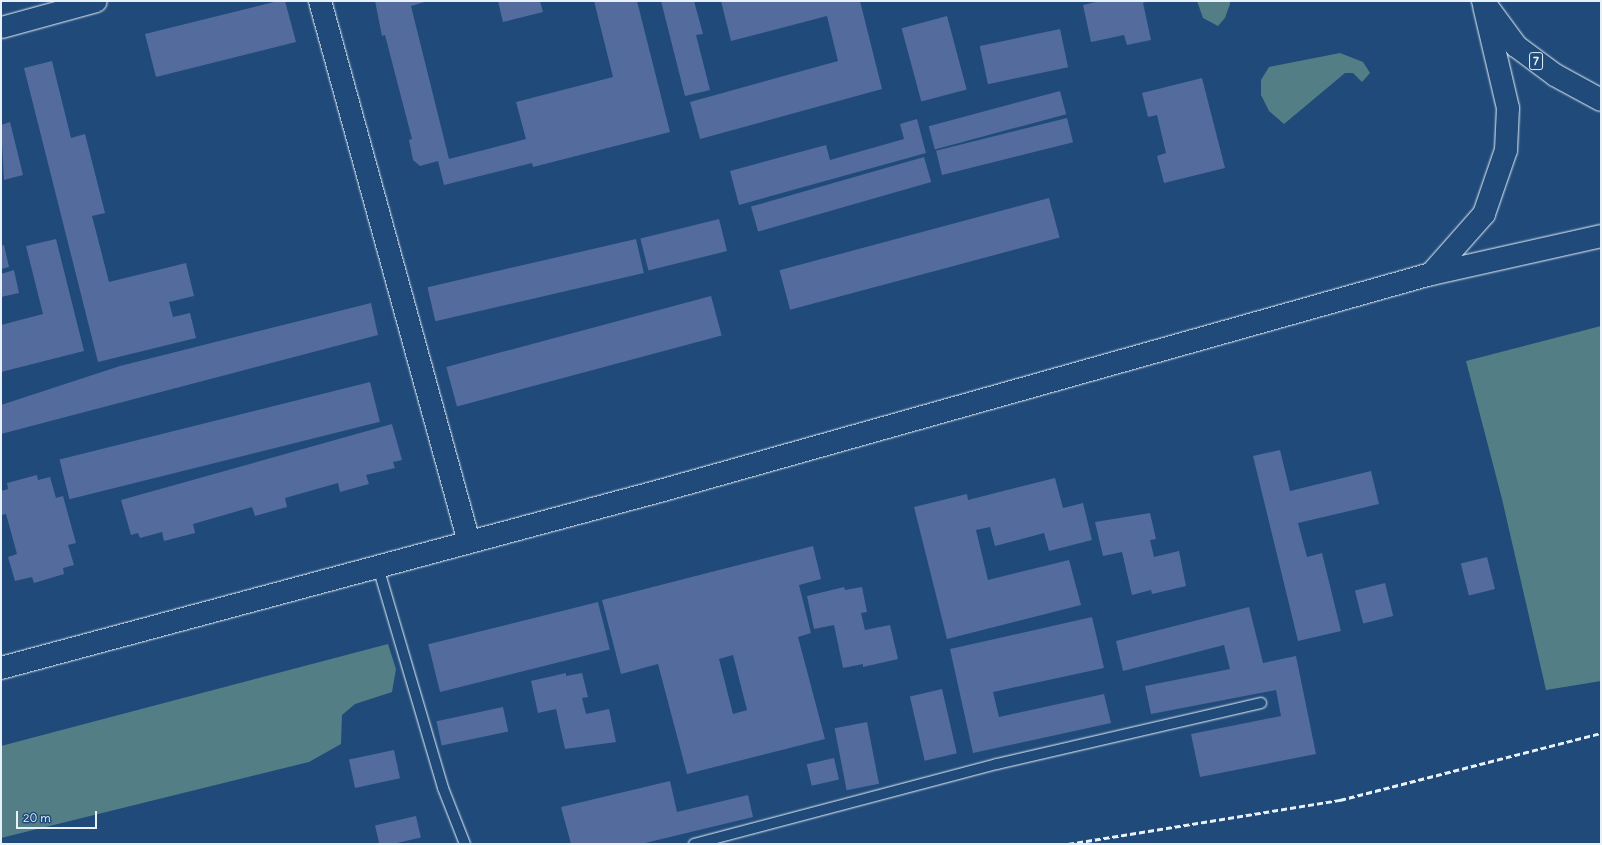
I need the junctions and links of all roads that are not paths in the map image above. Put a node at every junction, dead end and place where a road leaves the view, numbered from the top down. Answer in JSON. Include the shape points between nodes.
{"nodes":[{"id":1,"x":96,"y":1,"type":"edge"},
{"id":2,"x":320,"y":1,"type":"edge"},
{"id":3,"x":1484,"y":3,"type":"edge"},
{"id":4,"x":1,"y":27,"type":"edge"},
{"id":5,"x":1601,"y":100,"type":"edge"},
{"id":6,"x":1601,"y":236,"type":"edge"},
{"id":7,"x":1430,"y":274,"type":"junction"},
{"id":8,"x":469,"y":542,"type":"junction"},
{"id":9,"x":378,"y":567,"type":"junction"},
{"id":10,"x":1,"y":668,"type":"edge"},
{"id":11,"x":1261,"y":703,"type":"dead end"},
{"id":12,"x":465,"y":844,"type":"edge"},
{"id":13,"x":694,"y":844,"type":"edge"}],
"edges":[{"from":1,"to":4,"type":"street"},
{"from":2,"to":8,"type":"main road"},
{"from":3,"to":5,"type":"main road","number":"7","via":[[1516,46],[1555,75]]},
{"from":3,"to":7,"type":"main road","via":[[1508,108],[1506,150],[1484,214]]},
{"from":6,"to":7,"type":"main road"},
{"from":7,"to":8,"type":"main road"},
{"from":8,"to":9,"type":"main road"},
{"from":9,"to":10,"type":"main road"},
{"from":9,"to":12,"type":"lane","via":[[438,774]]},
{"from":11,"to":13,"type":"lane","via":[[997,764]]}]}
